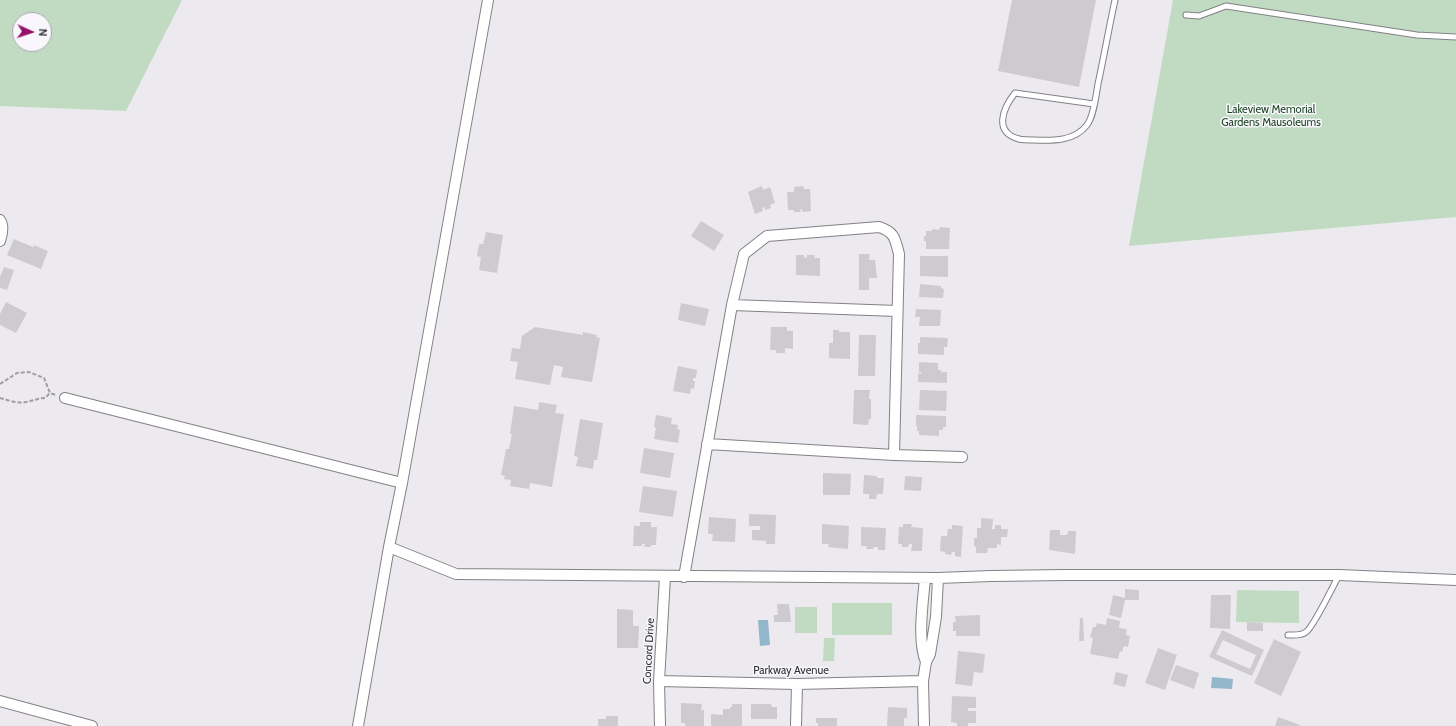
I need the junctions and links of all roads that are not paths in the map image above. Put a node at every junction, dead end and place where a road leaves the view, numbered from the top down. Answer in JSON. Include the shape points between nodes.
{"nodes":[{"id":1,"x":488,"y":0,"type":"edge"},
{"id":2,"x":1115,"y":0,"type":"edge"},
{"id":3,"x":1186,"y":15,"type":"dead end"},
{"id":4,"x":1456,"y":38,"type":"edge"},
{"id":5,"x":1094,"y":104,"type":"junction"},
{"id":6,"x":0,"y":220,"type":"edge"},
{"id":7,"x":0,"y":241,"type":"edge"},
{"id":8,"x":732,"y":305,"type":"junction"},
{"id":9,"x":897,"y":311,"type":"junction"},
{"id":10,"x":65,"y":398,"type":"road end"},
{"id":11,"x":707,"y":444,"type":"junction"},
{"id":12,"x":894,"y":455,"type":"junction"},
{"id":13,"x":962,"y":457,"type":"dead end"},
{"id":14,"x":402,"y":483,"type":"junction"},
{"id":15,"x":389,"y":547,"type":"junction"},
{"id":16,"x":1339,"y":575,"type":"junction"},
{"id":17,"x":665,"y":576,"type":"junction"},
{"id":18,"x":684,"y":577,"type":"junction"},
{"id":19,"x":925,"y":578,"type":"junction"},
{"id":20,"x":938,"y":578,"type":"junction"},
{"id":21,"x":1456,"y":580,"type":"edge"},
{"id":22,"x":1288,"y":635,"type":"dead end"},
{"id":23,"x":926,"y":662,"type":"junction"},
{"id":24,"x":660,"y":681,"type":"junction"},
{"id":25,"x":923,"y":681,"type":"junction"},
{"id":26,"x":797,"y":684,"type":"junction"},
{"id":27,"x":0,"y":701,"type":"edge"},
{"id":28,"x":92,"y":726,"type":"edge"},
{"id":29,"x":358,"y":726,"type":"edge"},
{"id":30,"x":660,"y":726,"type":"edge"},
{"id":31,"x":796,"y":726,"type":"edge"},
{"id":32,"x":924,"y":726,"type":"edge"}],
"edges":[{"from":1,"to":14,"type":"street"},
{"from":2,"to":5,"type":"lane"},
{"from":3,"to":4,"type":"lane","via":[[1199,16],[1226,6],[1417,35]]},
{"from":5,"to":5,"type":"lane","via":[[1088,123],[1082,131],[1072,137],[1044,141],[1019,139],[1009,135],[1003,127],[1007,104],[1015,93]]},
{"from":6,"to":7,"type":"street"},
{"from":8,"to":9,"type":"street"},
{"from":8,"to":9,"type":"street","via":[[744,254],[767,236],[879,227],[888,230],[895,239],[899,254]]},
{"from":8,"to":11,"type":"street"},
{"from":9,"to":12,"type":"street"},
{"from":10,"to":14,"type":"street"},
{"from":11,"to":12,"type":"street"},
{"from":11,"to":18,"type":"street"},
{"from":12,"to":13,"type":"street"},
{"from":14,"to":15,"type":"street"},
{"from":15,"to":17,"type":"street","via":[[456,574]]},
{"from":15,"to":29,"type":"street"},
{"from":16,"to":20,"type":"street","via":[[1066,575]]},
{"from":16,"to":21,"type":"street"},
{"from":16,"to":22,"type":"lane","via":[[1306,632]]},
{"from":17,"to":18,"type":"street"},
{"from":17,"to":24,"type":"street","name":"Concord Drive"},
{"from":18,"to":19,"type":"street"},
{"from":19,"to":20,"type":"street"},
{"from":19,"to":23,"type":"street","via":[[921,640],[922,654]]},
{"from":20,"to":23,"type":"street","via":[[936,617],[930,654]]},
{"from":23,"to":25,"type":"street"},
{"from":24,"to":26,"type":"street","name":"Parkway Avenue"},
{"from":24,"to":30,"type":"street","name":"Concord Drive"},
{"from":25,"to":26,"type":"street","name":"Parkway Avenue"},
{"from":25,"to":32,"type":"street"},
{"from":26,"to":31,"type":"street"},
{"from":27,"to":28,"type":"street"}]}
